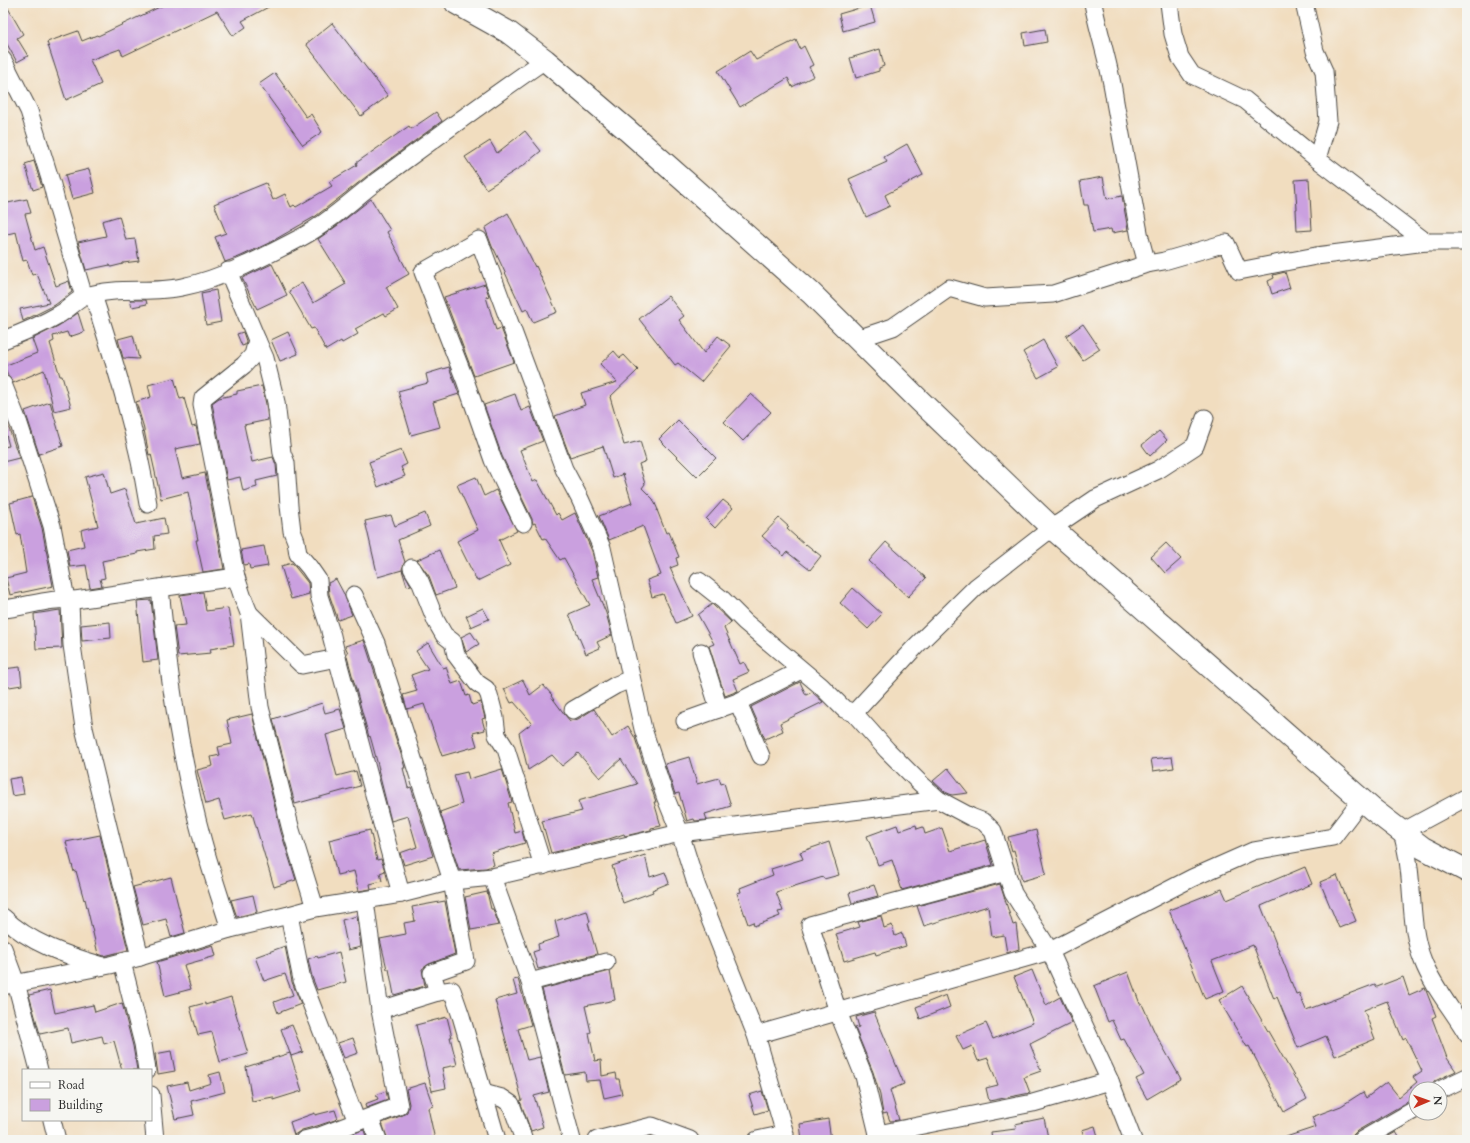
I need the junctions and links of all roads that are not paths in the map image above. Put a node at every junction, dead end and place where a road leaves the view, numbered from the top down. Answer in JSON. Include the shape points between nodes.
{"nodes":[{"id":1,"x":1093,"y":3,"type":"edge"},
{"id":2,"x":1169,"y":3,"type":"edge"},
{"id":3,"x":1304,"y":3,"type":"edge"},
{"id":4,"x":459,"y":4,"type":"edge"},
{"id":5,"x":3,"y":60,"type":"edge"},
{"id":6,"x":544,"y":60,"type":"junction"},
{"id":7,"x":1317,"y":159,"type":"junction"},
{"id":8,"x":1426,"y":242,"type":"junction"},
{"id":9,"x":1467,"y":242,"type":"edge"},
{"id":10,"x":1147,"y":264,"type":"junction"},
{"id":11,"x":228,"y":271,"type":"junction"},
{"id":12,"x":88,"y":296,"type":"junction"},
{"id":13,"x":857,"y":339,"type":"junction"},
{"id":14,"x":3,"y":340,"type":"edge"},
{"id":15,"x":257,"y":340,"type":"junction"},
{"id":16,"x":3,"y":384,"type":"edge"},
{"id":17,"x":1205,"y":418,"type":"dead end"},
{"id":18,"x":148,"y":504,"type":"dead end"},
{"id":19,"x":523,"y":523,"type":"dead end"},
{"id":20,"x":1052,"y":528,"type":"junction"},
{"id":21,"x":412,"y":568,"type":"dead end"},
{"id":22,"x":236,"y":577,"type":"junction"},
{"id":23,"x":699,"y":581,"type":"dead end"},
{"id":24,"x":160,"y":588,"type":"junction"},
{"id":25,"x":354,"y":595,"type":"dead end"},
{"id":26,"x":66,"y":599,"type":"junction"},
{"id":27,"x":3,"y":609,"type":"edge"},
{"id":28,"x":249,"y":613,"type":"junction"},
{"id":29,"x":701,"y":652,"type":"dead end"},
{"id":30,"x":337,"y":658,"type":"junction"},
{"id":31,"x":801,"y":670,"type":"junction"},
{"id":32,"x":631,"y":679,"type":"junction"},
{"id":33,"x":738,"y":702,"type":"junction"},
{"id":34,"x":719,"y":709,"type":"junction"},
{"id":35,"x":573,"y":710,"type":"dead end"},
{"id":36,"x":854,"y":714,"type":"junction"},
{"id":37,"x":685,"y":721,"type":"dead end"},
{"id":38,"x":761,"y":756,"type":"dead end"},
{"id":39,"x":1467,"y":797,"type":"edge"},
{"id":40,"x":1362,"y":799,"type":"junction"},
{"id":41,"x":938,"y":800,"type":"junction"},
{"id":42,"x":1402,"y":832,"type":"junction"},
{"id":43,"x":680,"y":833,"type":"junction"},
{"id":44,"x":543,"y":866,"type":"junction"},
{"id":45,"x":1467,"y":871,"type":"edge"},
{"id":46,"x":1006,"y":872,"type":"junction"},
{"id":47,"x":492,"y":877,"type":"junction"},
{"id":48,"x":452,"y":881,"type":"junction"},
{"id":49,"x":401,"y":894,"type":"junction"},
{"id":50,"x":365,"y":900,"type":"junction"},
{"id":51,"x":315,"y":908,"type":"junction"},
{"id":52,"x":289,"y":916,"type":"junction"},
{"id":53,"x":3,"y":917,"type":"edge"},
{"id":54,"x":230,"y":929,"type":"junction"},
{"id":55,"x":3,"y":948,"type":"edge"},
{"id":56,"x":1050,"y":951,"type":"junction"},
{"id":57,"x":140,"y":957,"type":"junction"},
{"id":58,"x":122,"y":962,"type":"junction"},
{"id":59,"x":606,"y":962,"type":"dead end"},
{"id":60,"x":105,"y":966,"type":"junction"},
{"id":61,"x":530,"y":982,"type":"junction"},
{"id":62,"x":10,"y":985,"type":"edge"},
{"id":63,"x":438,"y":992,"type":"junction"},
{"id":64,"x":380,"y":1010,"type":"junction"},
{"id":65,"x":838,"y":1012,"type":"junction"},
{"id":66,"x":1467,"y":1034,"type":"edge"},
{"id":67,"x":756,"y":1035,"type":"junction"},
{"id":68,"x":39,"y":1069,"type":"edge"},
{"id":69,"x":147,"y":1069,"type":"edge"},
{"id":70,"x":1467,"y":1077,"type":"edge"},
{"id":71,"x":1110,"y":1081,"type":"junction"},
{"id":72,"x":1448,"y":1086,"type":"edge"},
{"id":73,"x":483,"y":1093,"type":"junction"},
{"id":74,"x":152,"y":1106,"type":"edge"},
{"id":75,"x":1408,"y":1114,"type":"edge"},
{"id":76,"x":364,"y":1120,"type":"junction"},
{"id":77,"x":52,"y":1121,"type":"edge"},
{"id":78,"x":878,"y":1137,"type":"edge"},
{"id":79,"x":57,"y":1140,"type":"edge"},
{"id":80,"x":155,"y":1140,"type":"edge"},
{"id":81,"x":304,"y":1140,"type":"edge"},
{"id":82,"x":378,"y":1140,"type":"edge"},
{"id":83,"x":497,"y":1140,"type":"edge"},
{"id":84,"x":524,"y":1140,"type":"edge"},
{"id":85,"x":572,"y":1140,"type":"edge"},
{"id":86,"x":597,"y":1140,"type":"edge"},
{"id":87,"x":690,"y":1140,"type":"edge"},
{"id":88,"x":758,"y":1140,"type":"edge"},
{"id":89,"x":1132,"y":1140,"type":"edge"},
{"id":90,"x":1362,"y":1140,"type":"edge"}],
"edges":[{"from":1,"to":10,"type":"street","via":[[1113,83],[1140,238]]},
{"from":2,"to":7,"type":"street","via":[[1173,34],[1180,57],[1192,75],[1244,100]]},
{"from":3,"to":7,"type":"street","via":[[1315,51],[1324,71],[1328,121]]},
{"from":4,"to":6,"type":"highway","via":[[508,32]]},
{"from":5,"to":12,"type":"street","via":[[29,111],[58,209]]},
{"from":6,"to":11,"type":"street","via":[[324,223],[304,236]]},
{"from":6,"to":13,"type":"highway","via":[[632,134],[811,293]]},
{"from":7,"to":8,"type":"street"},
{"from":8,"to":9,"type":"street"},
{"from":8,"to":10,"type":"street","via":[[1316,256],[1239,271],[1226,243]]},
{"from":10,"to":13,"type":"street","via":[[1053,294],[985,298],[949,288],[893,327]]},
{"from":11,"to":12,"type":"street","via":[[181,288],[123,290]]},
{"from":11,"to":15,"type":"street"},
{"from":12,"to":14,"type":"street","via":[[60,314]]},
{"from":12,"to":18,"type":"street","via":[[104,331],[142,466]]},
{"from":13,"to":20,"type":"highway"},
{"from":15,"to":22,"type":"street","via":[[253,355],[203,398],[202,405]]},
{"from":15,"to":30,"type":"street","via":[[265,358],[276,402],[282,453],[286,464],[292,531],[298,554],[318,580],[319,596]]},
{"from":16,"to":26,"type":"street","via":[[52,526]]},
{"from":17,"to":20,"type":"street","via":[[1195,446],[1158,470],[1095,499]]},
{"from":19,"to":32,"type":"street","via":[[492,460],[465,380],[423,272],[479,240],[564,469],[602,548]]},
{"from":20,"to":36,"type":"street","via":[[976,587],[916,646]]},
{"from":20,"to":40,"type":"highway"},
{"from":21,"to":44,"type":"street","via":[[440,628],[453,642],[456,655],[489,695],[497,735],[506,748]]},
{"from":22,"to":24,"type":"street"},
{"from":22,"to":28,"type":"street"},
{"from":23,"to":31,"type":"street"},
{"from":24,"to":26,"type":"street","via":[[75,600]]},
{"from":24,"to":54,"type":"street","via":[[167,664],[186,768],[203,842]]},
{"from":25,"to":48,"type":"street","via":[[376,643]]},
{"from":26,"to":27,"type":"street"},
{"from":26,"to":57,"type":"street","via":[[70,604],[72,645],[84,728]]},
{"from":28,"to":30,"type":"street","via":[[302,665]]},
{"from":28,"to":51,"type":"street","via":[[260,707],[291,830]]},
{"from":29,"to":34,"type":"street"},
{"from":30,"to":49,"type":"street"},
{"from":31,"to":33,"type":"street"},
{"from":31,"to":36,"type":"street","via":[[844,709]]},
{"from":32,"to":35,"type":"street"},
{"from":32,"to":43,"type":"street","via":[[665,796]]},
{"from":33,"to":34,"type":"street"},
{"from":33,"to":38,"type":"street"},
{"from":34,"to":37,"type":"street"},
{"from":36,"to":41,"type":"street"},
{"from":39,"to":42,"type":"street"},
{"from":40,"to":42,"type":"highway"},
{"from":40,"to":56,"type":"street","via":[[1333,837],[1253,851],[1192,878]]},
{"from":41,"to":43,"type":"street"},
{"from":41,"to":46,"type":"street","via":[[984,822],[993,831]]},
{"from":42,"to":45,"type":"highway","via":[[1423,848]]},
{"from":42,"to":66,"type":"street","via":[[1409,867],[1417,942],[1423,962]]},
{"from":43,"to":44,"type":"street"},
{"from":43,"to":67,"type":"street","via":[[697,887]]},
{"from":44,"to":47,"type":"street"},
{"from":46,"to":56,"type":"street","via":[[1013,893]]},
{"from":46,"to":65,"type":"street","via":[[810,925]]},
{"from":47,"to":48,"type":"street"},
{"from":47,"to":61,"type":"street"},
{"from":48,"to":49,"type":"street"},
{"from":48,"to":63,"type":"street","via":[[466,961],[432,973]]},
{"from":49,"to":50,"type":"street"},
{"from":50,"to":51,"type":"street"},
{"from":50,"to":64,"type":"street"},
{"from":51,"to":52,"type":"street"},
{"from":52,"to":54,"type":"street"},
{"from":52,"to":76,"type":"street","via":[[302,980]]},
{"from":53,"to":60,"type":"street","via":[[15,929],[55,950]]},
{"from":54,"to":57,"type":"street"},
{"from":55,"to":62,"type":"street"},
{"from":56,"to":65,"type":"street"},
{"from":56,"to":71,"type":"street"},
{"from":57,"to":58,"type":"street"},
{"from":58,"to":60,"type":"street"},
{"from":58,"to":69,"type":"street"},
{"from":59,"to":61,"type":"street"},
{"from":60,"to":62,"type":"street"},
{"from":61,"to":85,"type":"street"},
{"from":62,"to":68,"type":"street"},
{"from":63,"to":64,"type":"street"},
{"from":63,"to":73,"type":"street","via":[[452,990]]},
{"from":64,"to":76,"type":"street","via":[[399,1106]]},
{"from":65,"to":67,"type":"street"},
{"from":65,"to":78,"type":"street","via":[[864,1076]]},
{"from":67,"to":88,"type":"street","via":[[785,1134]]},
{"from":70,"to":72,"type":"street"},
{"from":71,"to":78,"type":"street","via":[[1033,1103]]},
{"from":71,"to":89,"type":"street"},
{"from":73,"to":83,"type":"street"},
{"from":73,"to":84,"type":"street","via":[[502,1098],[511,1104]]},
{"from":74,"to":80,"type":"street"},
{"from":75,"to":90,"type":"street"},
{"from":76,"to":81,"type":"street"},
{"from":76,"to":82,"type":"street"},
{"from":77,"to":79,"type":"street"},
{"from":86,"to":87,"type":"street","via":[[652,1126]]}]}
